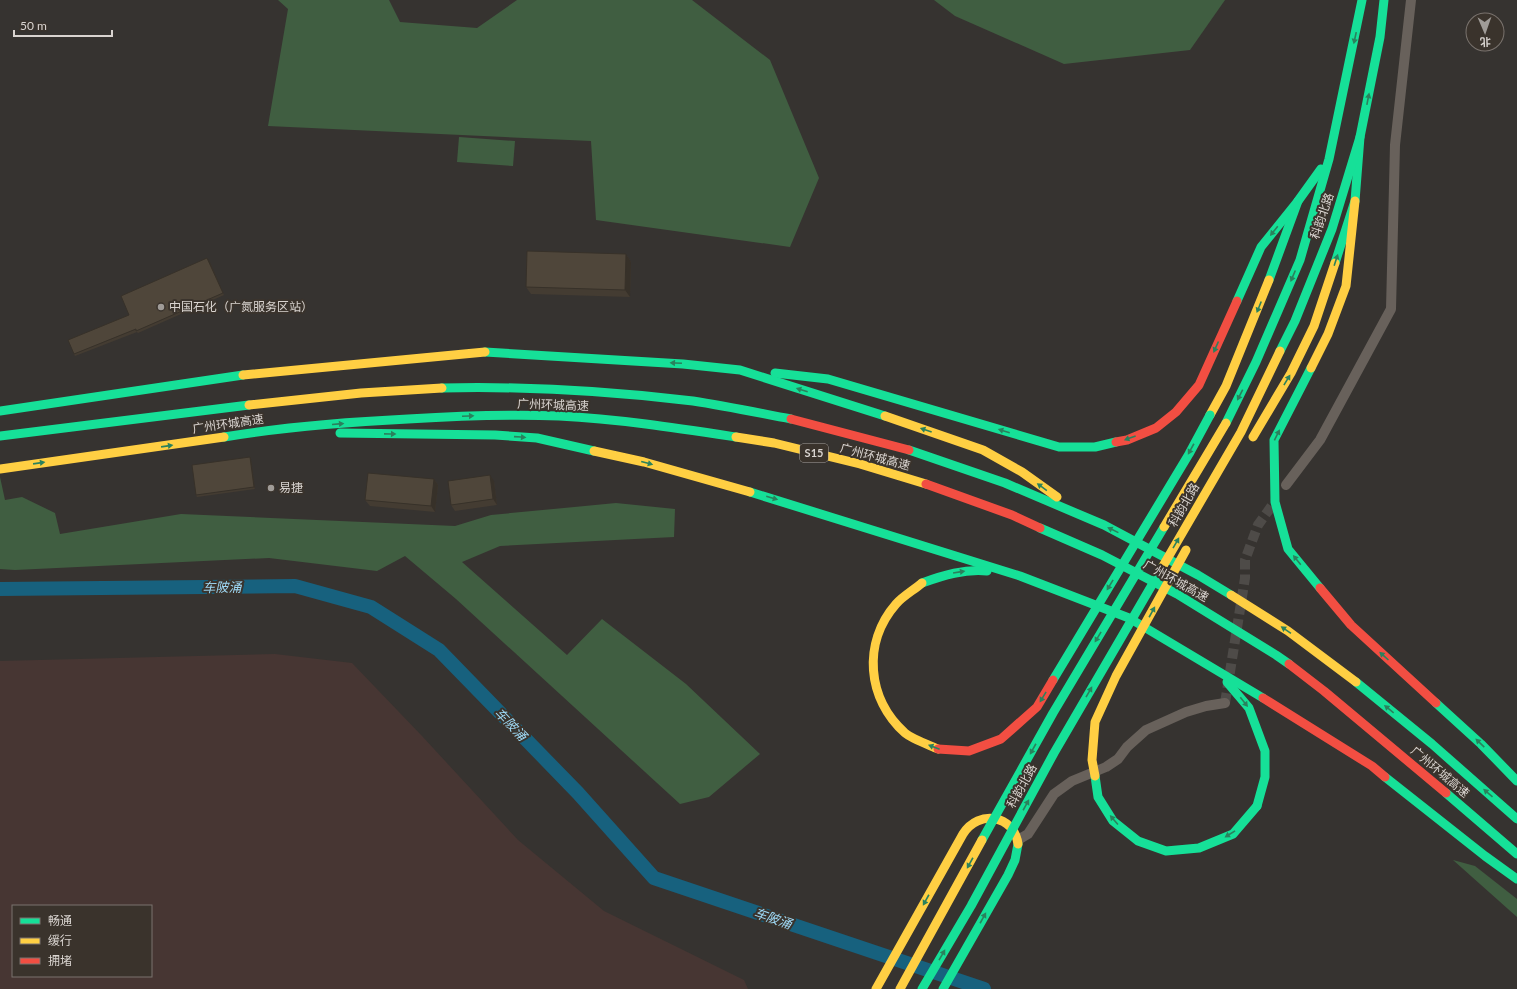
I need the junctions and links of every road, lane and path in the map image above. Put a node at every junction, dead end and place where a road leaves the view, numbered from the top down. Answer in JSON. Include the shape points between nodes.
{"nodes":[{"id":1,"x":1362,"y":0,"type":"edge"},
{"id":2,"x":1384,"y":0,"type":"edge"},
{"id":3,"x":1411,"y":0,"type":"edge"},
{"id":4,"x":1360,"y":137,"type":"junction"},
{"id":5,"x":1329,"y":159,"type":"junction"},
{"id":6,"x":1298,"y":201,"type":"junction"},
{"id":7,"x":1355,"y":201,"type":"junction"},
{"id":8,"x":740,"y":370,"type":"junction"},
{"id":9,"x":0,"y":411,"type":"edge"},
{"id":10,"x":253,"y":432,"type":"junction"},
{"id":11,"x":0,"y":436,"type":"edge"},
{"id":12,"x":1250,"y":440,"type":"dead end"},
{"id":13,"x":0,"y":469,"type":"edge"},
{"id":14,"x":1286,"y":485,"type":"dead end"},
{"id":15,"x":1085,"y":518,"type":"junction"},
{"id":16,"x":1189,"y":544,"type":"dead end"},
{"id":17,"x":1020,"y":576,"type":"junction"},
{"id":18,"x":1219,"y":672,"type":"junction"},
{"id":19,"x":1225,"y":703,"type":"dead end"},
{"id":20,"x":1517,"y":781,"type":"edge"},
{"id":21,"x":1517,"y":819,"type":"edge"},
{"id":22,"x":1018,"y":840,"type":"junction"},
{"id":23,"x":1517,"y":854,"type":"edge"},
{"id":24,"x":1517,"y":879,"type":"edge"},
{"id":25,"x":876,"y":989,"type":"edge"},
{"id":26,"x":900,"y":989,"type":"edge"},
{"id":27,"x":922,"y":989,"type":"edge"},
{"id":28,"x":943,"y":989,"type":"edge"}],
"edges":[{"from":1,"to":5,"type":"main road","name":"科韵北路","one_way":true},
{"from":4,"to":2,"type":"main road","name":"科韵北路","one_way":true,"via":[[1380,37]]},
{"from":3,"to":14,"type":"street","via":[[1395,145],[1391,309],[1320,440]]},
{"from":4,"to":7,"type":"main road"},
{"from":27,"to":4,"type":"main road","name":"科韵北路","one_way":true,"bridge":true,"via":[[971,906],[1054,753],[1241,432],[1294,321],[1332,229]]},
{"from":5,"to":6,"type":"main road"},
{"from":5,"to":26,"type":"main road","name":"科韵北路","one_way":true,"bridge":true,"via":[[1300,260],[1256,362],[1226,423],[1053,713]]},
{"from":6,"to":8,"type":"main road","one_way":true,"via":[[1261,247],[1199,385],[1176,412],[1156,428],[1127,440],[1095,447],[1059,447],[828,379]]},
{"from":6,"to":17,"type":"main road","one_way":true,"bridge":true,"via":[[1257,312],[1226,386],[1189,454],[1037,707],[1001,739],[969,751],[938,749],[906,734],[886,712],[875,685],[873,653],[879,630],[896,604],[922,583],[946,574],[973,570]]},
{"from":12,"to":7,"type":"main road","one_way":true,"via":[[1291,373],[1314,326]]},
{"from":20,"to":7,"type":"main road","one_way":true,"via":[[1481,744],[1351,625],[1288,549],[1276,508],[1274,440],[1328,334],[1346,286]]},
{"from":8,"to":9,"type":"main road","one_way":true,"via":[[683,364],[482,352],[242,375]]},
{"from":15,"to":8,"type":"main road","one_way":true,"via":[[1022,472],[984,450]]},
{"from":13,"to":10,"type":"main road","name":"广州环城高速","number":"S15","one_way":true},
{"from":10,"to":17,"type":"main road","one_way":true,"via":[[496,435],[538,438],[644,462],[744,490]]},
{"from":10,"to":23,"type":"main road","name":"广州环城高速","number":"S15","one_way":true,"via":[[364,421],[473,415],[559,416],[638,422],[774,444],[916,480],[1012,515],[1102,555],[1228,624],[1276,655],[1324,691]]},
{"from":11,"to":15,"type":"main road","name":"广州环城高速","number":"S15","via":[[360,393],[550,387],[639,394],[776,416],[863,436],[925,454],[1012,486]]},
{"from":21,"to":15,"type":"main road","name":"广州环城高速","number":"S15","one_way":true,"via":[[1408,724],[1289,632],[1192,571]]},
{"from":18,"to":16,"type":"main road","one_way":true,"bridge":true,"via":[[1249,708],[1265,751],[1265,777],[1257,806],[1233,834],[1199,848],[1166,852],[1138,840],[1113,821],[1098,797],[1092,760],[1095,722],[1116,676]]},
{"from":17,"to":18,"type":"main road","via":[[1129,618]]},
{"from":18,"to":24,"type":"main road","via":[[1372,766],[1484,856]]},
{"from":19,"to":22,"type":"street","via":[[1206,706],[1146,730],[1118,759],[1106,767],[1072,781],[1054,794],[1028,834]]},
{"from":22,"to":25,"type":"main road","one_way":true,"via":[[1012,829],[1001,822],[985,818],[976,820],[968,826]]},
{"from":28,"to":22,"type":"main road","one_way":true,"via":[[1014,860]]}]}
